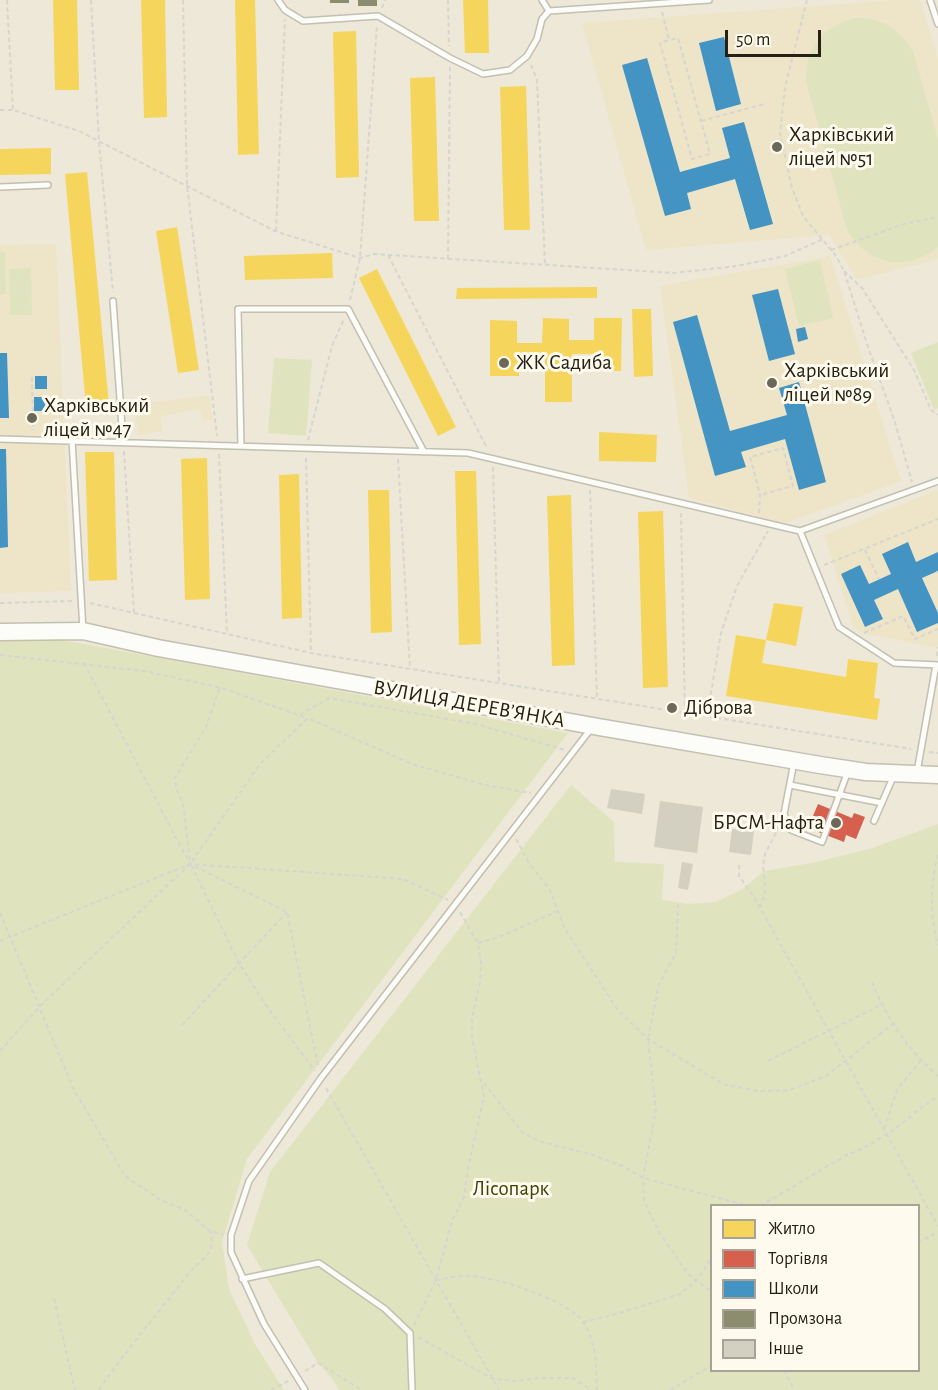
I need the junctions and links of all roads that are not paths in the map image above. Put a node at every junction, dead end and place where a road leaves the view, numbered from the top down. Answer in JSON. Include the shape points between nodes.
{"nodes":[{"id":1,"x":278,"y":0,"type":"edge"},
{"id":2,"x":542,"y":0,"type":"edge"},
{"id":3,"x":709,"y":0,"type":"edge"},
{"id":4,"x":930,"y":0,"type":"edge"},
{"id":5,"x":549,"y":11,"type":"junction"},
{"id":6,"x":938,"y":24,"type":"edge"},
{"id":7,"x":48,"y":185,"type":"dead end"},
{"id":8,"x":0,"y":187,"type":"edge"},
{"id":9,"x":113,"y":301,"type":"road end"},
{"id":10,"x":0,"y":439,"type":"edge"},
{"id":11,"x":72,"y":440,"type":"junction"},
{"id":12,"x":123,"y":441,"type":"junction"},
{"id":13,"x":241,"y":446,"type":"junction"},
{"id":14,"x":424,"y":452,"type":"junction"},
{"id":15,"x":938,"y":481,"type":"edge"},
{"id":16,"x":800,"y":531,"type":"junction"},
{"id":17,"x":0,"y":632,"type":"edge"},
{"id":18,"x":83,"y":632,"type":"junction"},
{"id":19,"x":937,"y":665,"type":"edge"},
{"id":20,"x":593,"y":726,"type":"junction"},
{"id":21,"x":795,"y":760,"type":"junction"},
{"id":22,"x":848,"y":769,"type":"junction"},
{"id":23,"x":894,"y":774,"type":"junction"},
{"id":24,"x":917,"y":775,"type":"junction"},
{"id":25,"x":938,"y":775,"type":"edge"},
{"id":26,"x":790,"y":785,"type":"junction"},
{"id":27,"x":839,"y":794,"type":"junction"},
{"id":28,"x":882,"y":803,"type":"junction"},
{"id":29,"x":874,"y":821,"type":"dead end"},
{"id":30,"x":242,"y":1279,"type":"junction"},
{"id":31,"x":305,"y":1390,"type":"edge"},
{"id":32,"x":412,"y":1390,"type":"edge"}],
"edges":[{"from":1,"to":5,"type":"lane","via":[[285,10],[303,21],[378,16],[483,74],[510,70],[527,56]]},
{"from":2,"to":5,"type":"lane"},
{"from":3,"to":5,"type":"lane"},
{"from":4,"to":6,"type":"lane"},
{"from":7,"to":8,"type":"lane"},
{"from":9,"to":12,"type":"lane"},
{"from":10,"to":11,"type":"lane"},
{"from":11,"to":12,"type":"lane"},
{"from":11,"to":18,"type":"lane"},
{"from":12,"to":13,"type":"lane"},
{"from":13,"to":14,"type":"lane"},
{"from":13,"to":14,"type":"lane","via":[[238,309],[348,309]]},
{"from":14,"to":16,"type":"lane","via":[[468,453]]},
{"from":15,"to":16,"type":"lane"},
{"from":16,"to":19,"type":"lane","via":[[839,627],[894,663]]},
{"from":17,"to":18,"type":"main road","name":"ВУЛИЦЯ ДЕРЕВ’ЯНКА"},
{"from":18,"to":20,"type":"main road","name":"ВУЛИЦЯ ДЕРЕВ’ЯНКА"},
{"from":19,"to":24,"type":"lane"},
{"from":20,"to":21,"type":"main road","name":"ВУЛИЦЯ ДЕРЕВ’ЯНКА"},
{"from":20,"to":30,"type":"lane","via":[[321,1078],[249,1181],[231,1235],[231,1252]]},
{"from":21,"to":22,"type":"main road","name":"ВУЛИЦЯ ДЕРЕВ’ЯНКА"},
{"from":21,"to":26,"type":"lane"},
{"from":22,"to":23,"type":"main road","name":"ВУЛИЦЯ ДЕРЕВ’ЯНКА"},
{"from":22,"to":27,"type":"lane"},
{"from":23,"to":24,"type":"main road","name":"ВУЛИЦЯ ДЕРЕВ’ЯНКА"},
{"from":23,"to":28,"type":"lane"},
{"from":24,"to":25,"type":"main road","name":"ВУЛИЦЯ ДЕРЕВ’ЯНКА"},
{"from":26,"to":27,"type":"lane"},
{"from":26,"to":27,"type":"lane","via":[[784,814],[791,830],[822,842]]},
{"from":27,"to":28,"type":"lane"},
{"from":28,"to":29,"type":"lane"},
{"from":30,"to":31,"type":"lane","via":[[264,1324]]},
{"from":30,"to":32,"type":"lane","via":[[319,1263],[386,1309],[410,1333]]}]}
